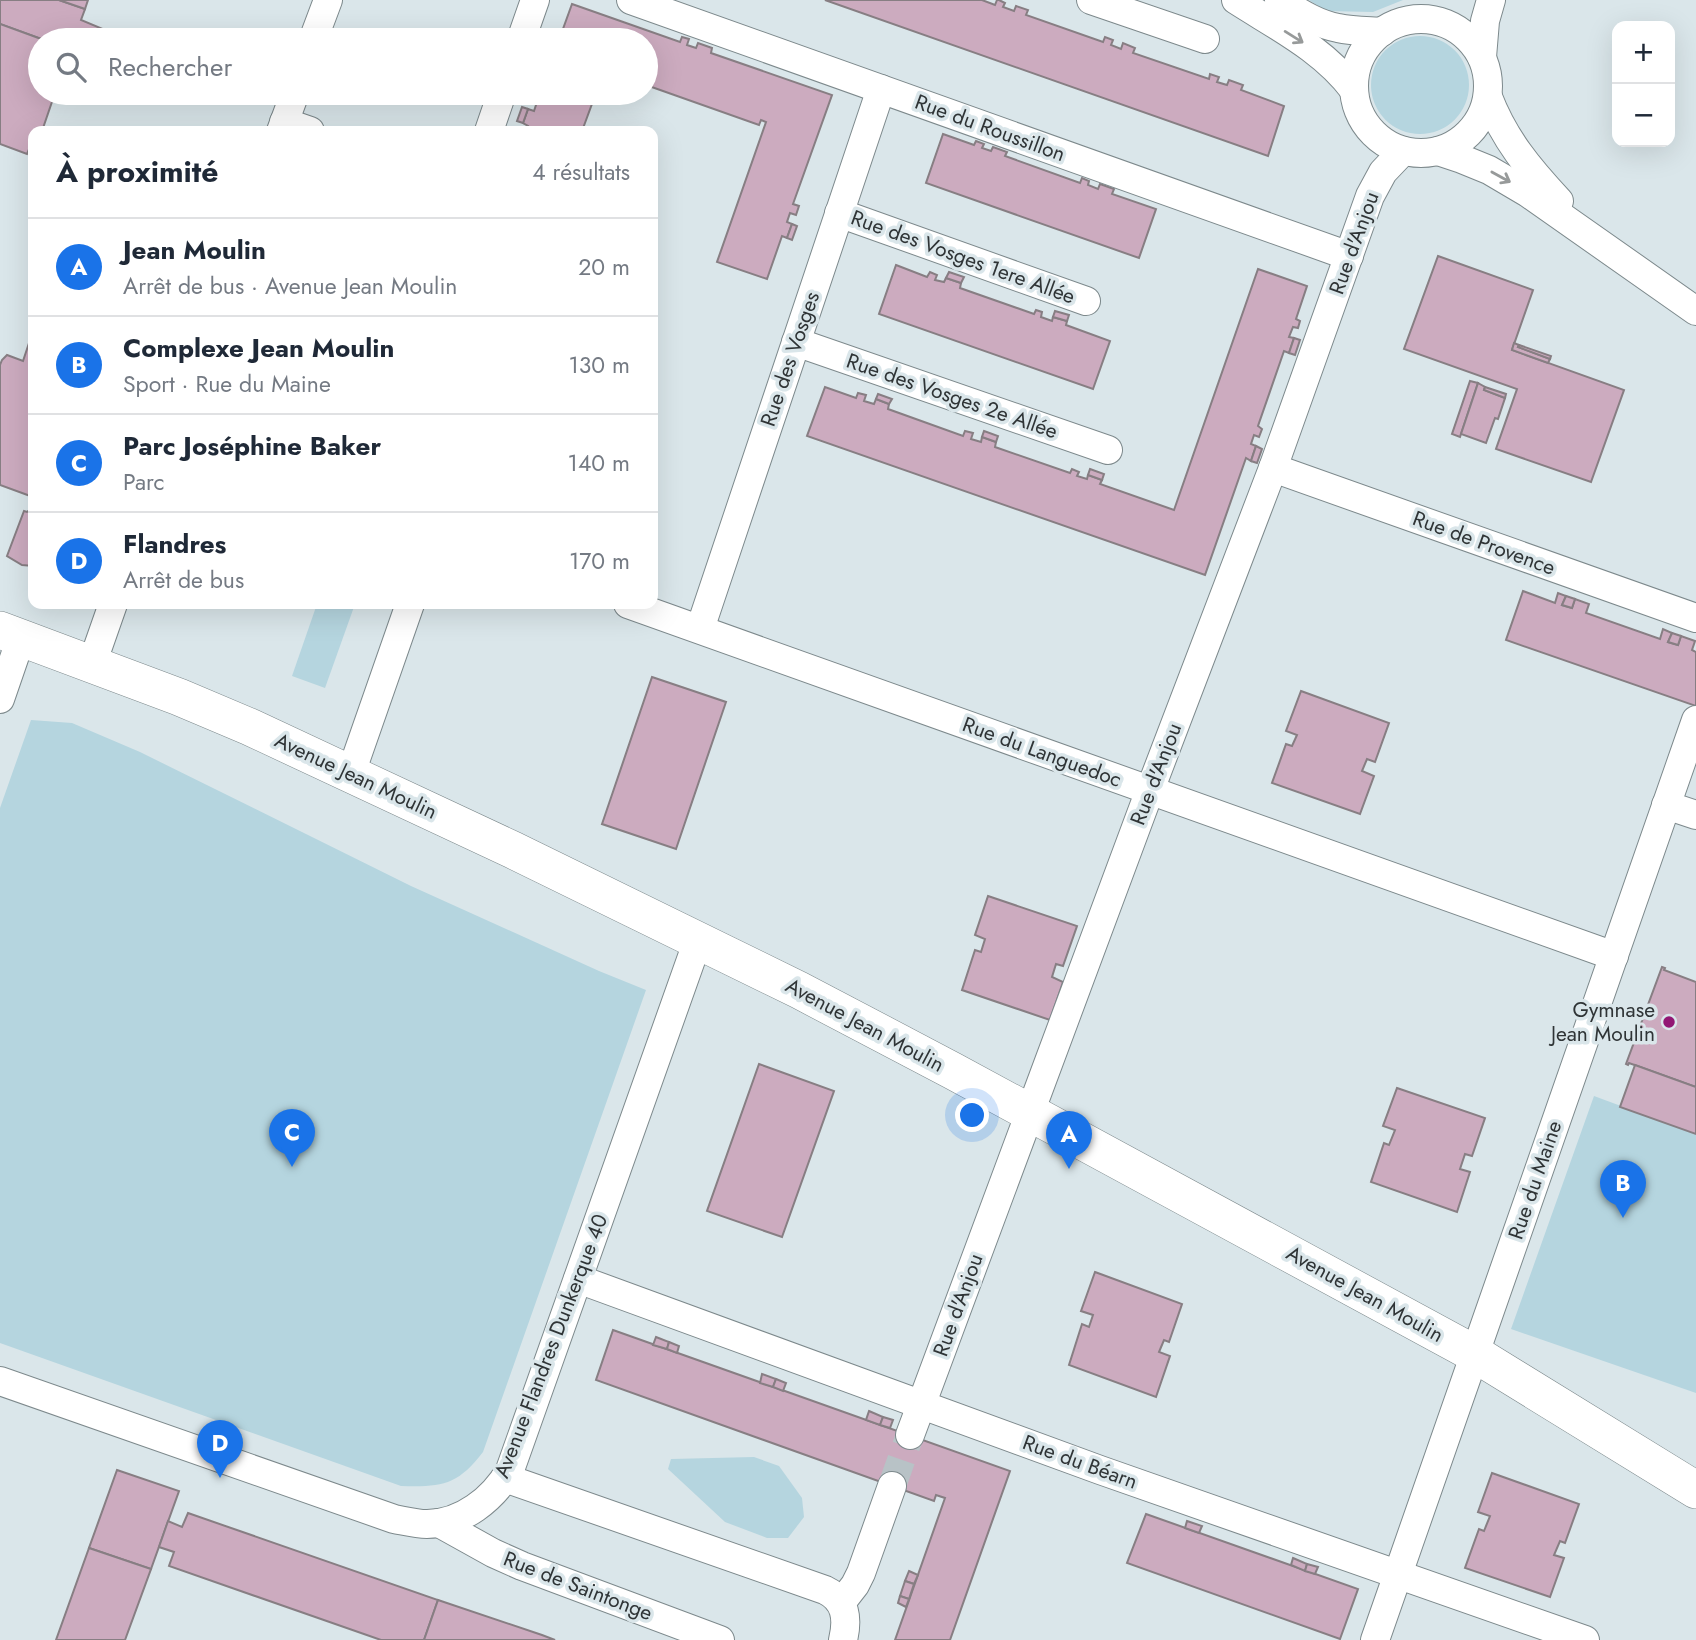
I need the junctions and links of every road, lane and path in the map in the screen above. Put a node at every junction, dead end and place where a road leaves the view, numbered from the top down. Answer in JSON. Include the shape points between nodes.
{"nodes":[{"id":1,"x":327,"y":0,"type":"edge"},
{"id":2,"x":535,"y":0,"type":"edge"},
{"id":3,"x":631,"y":0,"type":"edge"},
{"id":4,"x":1091,"y":0,"type":"edge"},
{"id":5,"x":1236,"y":0,"type":"edge"},
{"id":6,"x":1279,"y":0,"type":"edge"},
{"id":7,"x":1444,"y":0,"type":"edge"},
{"id":8,"x":1491,"y":0,"type":"edge"},
{"id":9,"x":1123,"y":5,"type":"edge"},
{"id":10,"x":1414,"y":19,"type":"junction"},
{"id":11,"x":317,"y":28,"type":"edge"},
{"id":12,"x":525,"y":28,"type":"edge"},
{"id":13,"x":1382,"y":32,"type":"junction"},
{"id":14,"x":1205,"y":39,"type":"dead end"},
{"id":15,"x":1482,"y":57,"type":"junction"},
{"id":16,"x":881,"y":89,"type":"junction"},
{"id":17,"x":1354,"y":90,"type":"junction"},
{"id":18,"x":1488,"y":97,"type":"junction"},
{"id":19,"x":294,"y":105,"type":"edge"},
{"id":20,"x":498,"y":105,"type":"edge"},
{"id":21,"x":292,"y":126,"type":"edge"},
{"id":22,"x":491,"y":126,"type":"edge"},
{"id":23,"x":1403,"y":151,"type":"junction"},
{"id":24,"x":1438,"y":151,"type":"junction"},
{"id":25,"x":839,"y":213,"type":"junction"},
{"id":26,"x":1609,"y":250,"type":"junction"},
{"id":27,"x":1349,"y":256,"type":"junction"},
{"id":28,"x":1086,"y":301,"type":"dead end"},
{"id":29,"x":1696,"y":310,"type":"edge"},
{"id":30,"x":796,"y":342,"type":"junction"},
{"id":31,"x":1108,"y":450,"type":"dead end"},
{"id":32,"x":1272,"y":468,"type":"junction"},
{"id":33,"x":111,"y":609,"type":"edge"},
{"id":34,"x":408,"y":609,"type":"edge"},
{"id":35,"x":642,"y":609,"type":"edge"},
{"id":36,"x":1696,"y":618,"type":"edge"},
{"id":37,"x":700,"y":629,"type":"junction"},
{"id":38,"x":11,"y":634,"type":"edge"},
{"id":39,"x":92,"y":664,"type":"junction"},
{"id":40,"x":0,"y":699,"type":"edge"},
{"id":41,"x":1696,"y":720,"type":"edge"},
{"id":42,"x":351,"y":773,"type":"junction"},
{"id":43,"x":1150,"y":790,"type":"junction"},
{"id":44,"x":1666,"y":805,"type":"junction"},
{"id":45,"x":1696,"y":816,"type":"edge"},
{"id":46,"x":698,"y":940,"type":"junction"},
{"id":47,"x":1614,"y":956,"type":"junction"},
{"id":48,"x":1030,"y":1114,"type":"junction"},
{"id":49,"x":578,"y":1279,"type":"junction"},
{"id":50,"x":1475,"y":1354,"type":"junction"},
{"id":51,"x":0,"y":1381,"type":"edge"},
{"id":52,"x":921,"y":1404,"type":"junction"},
{"id":53,"x":910,"y":1435,"type":"tunnel mouth"},
{"id":54,"x":505,"y":1478,"type":"junction"},
{"id":55,"x":892,"y":1486,"type":"tunnel mouth"},
{"id":56,"x":1696,"y":1490,"type":"edge"},
{"id":57,"x":439,"y":1523,"type":"junction"},
{"id":58,"x":1398,"y":1573,"type":"junction"},
{"id":59,"x":841,"y":1603,"type":"junction"},
{"id":60,"x":720,"y":1640,"type":"edge"},
{"id":61,"x":843,"y":1640,"type":"edge"},
{"id":62,"x":1375,"y":1640,"type":"edge"},
{"id":63,"x":1585,"y":1640,"type":"edge"}],
"edges":[{"from":1,"to":11,"type":"street"},
{"from":2,"to":12,"type":"street"},
{"from":3,"to":16,"type":"street","name":"Rue du Roussillon"},
{"from":4,"to":9,"type":"street"},
{"from":5,"to":17,"type":"street","one_way":true,"via":[[1322,56]]},
{"from":6,"to":13,"type":"street","via":[[1329,26]]},
{"from":7,"to":10,"type":"street"},
{"from":8,"to":15,"type":"street"},
{"from":9,"to":14,"type":"street"},
{"from":10,"to":13,"type":"street"},
{"from":10,"to":15,"type":"street","via":[[1435,20],[1454,28],[1471,40]]},
{"from":13,"to":17,"type":"street","via":[[1363,53]]},
{"from":15,"to":18,"type":"street"},
{"from":16,"to":25,"type":"street","name":"Rue des Vosges"},
{"from":16,"to":27,"type":"street","name":"Rue du Roussillon"},
{"from":17,"to":23,"type":"street","via":[[1357,108],[1372,132]]},
{"from":18,"to":24,"type":"street","via":[[1471,132]]},
{"from":18,"to":26,"type":"street","via":[[1519,155]]},
{"from":19,"to":21,"type":"street"},
{"from":20,"to":22,"type":"street"},
{"from":23,"to":24,"type":"street"},
{"from":23,"to":27,"type":"street","name":"Rue d'Anjou","via":[[1375,184]]},
{"from":24,"to":26,"type":"street","one_way":true,"via":[[1505,178]]},
{"from":25,"to":28,"type":"street","name":"Rue des Vosges 1ere Allée"},
{"from":25,"to":30,"type":"street","name":"Rue des Vosges"},
{"from":26,"to":29,"type":"street"},
{"from":27,"to":32,"type":"street","name":"Rue d'Anjou"},
{"from":30,"to":31,"type":"street","name":"Rue des Vosges 2e Allée"},
{"from":30,"to":37,"type":"street","name":"Rue des Vosges"},
{"from":32,"to":36,"type":"street","name":"Rue de Provence"},
{"from":32,"to":43,"type":"street","name":"Rue d'Anjou"},
{"from":33,"to":39,"type":"street"},
{"from":34,"to":42,"type":"street"},
{"from":35,"to":37,"type":"street","name":"Rue du Languedoc"},
{"from":37,"to":43,"type":"street","name":"Rue du Languedoc"},
{"from":38,"to":39,"type":"street","name":"Avenue Jean Moulin"},
{"from":38,"to":40,"type":"street"},
{"from":39,"to":42,"type":"street","name":"Avenue Jean Moulin","via":[[215,711]]},
{"from":41,"to":44,"type":"street","name":"Rue du Maine"},
{"from":42,"to":46,"type":"street","name":"Avenue Jean Moulin"},
{"from":43,"to":47,"type":"street","name":"Rue du Languedoc"},
{"from":43,"to":48,"type":"street","name":"Rue d'Anjou"},
{"from":44,"to":45,"type":"street"},
{"from":44,"to":47,"type":"street","name":"Rue du Maine"},
{"from":46,"to":48,"type":"street","name":"Avenue Jean Moulin"},
{"from":46,"to":49,"type":"street","name":"Avenue Flandres Dunkerque 40"},
{"from":47,"to":50,"type":"street","name":"Rue du Maine"},
{"from":48,"to":50,"type":"street","name":"Avenue Jean Moulin"},
{"from":48,"to":52,"type":"street","name":"Rue d'Anjou"},
{"from":49,"to":52,"type":"street","name":"Rue du Béarn"},
{"from":49,"to":54,"type":"street","name":"Avenue Flandres Dunkerque 40"},
{"from":50,"to":56,"type":"street","name":"Avenue Jean Moulin"},
{"from":50,"to":58,"type":"street","name":"Rue du Maine"},
{"from":51,"to":57,"type":"street","name":"Avenue Flandres Dunkerque 40","via":[[394,1519]]},
{"from":52,"to":53,"type":"street","name":"Rue d'Anjou"},
{"from":52,"to":58,"type":"street","name":"Rue du Béarn"},
{"from":54,"to":57,"type":"street","name":"Avenue Flandres Dunkerque 40","via":[[479,1506]]},
{"from":54,"to":59,"type":"street","via":[[825,1590]]},
{"from":55,"to":59,"type":"street","via":[[861,1573]]},
{"from":57,"to":60,"type":"street","name":"Rue de Saintonge","via":[[522,1566]]},
{"from":58,"to":62,"type":"street","name":"Rue du Maine"},
{"from":58,"to":63,"type":"street","name":"Rue du Béarn"},
{"from":59,"to":61,"type":"street","via":[[846,1623]]}]}
